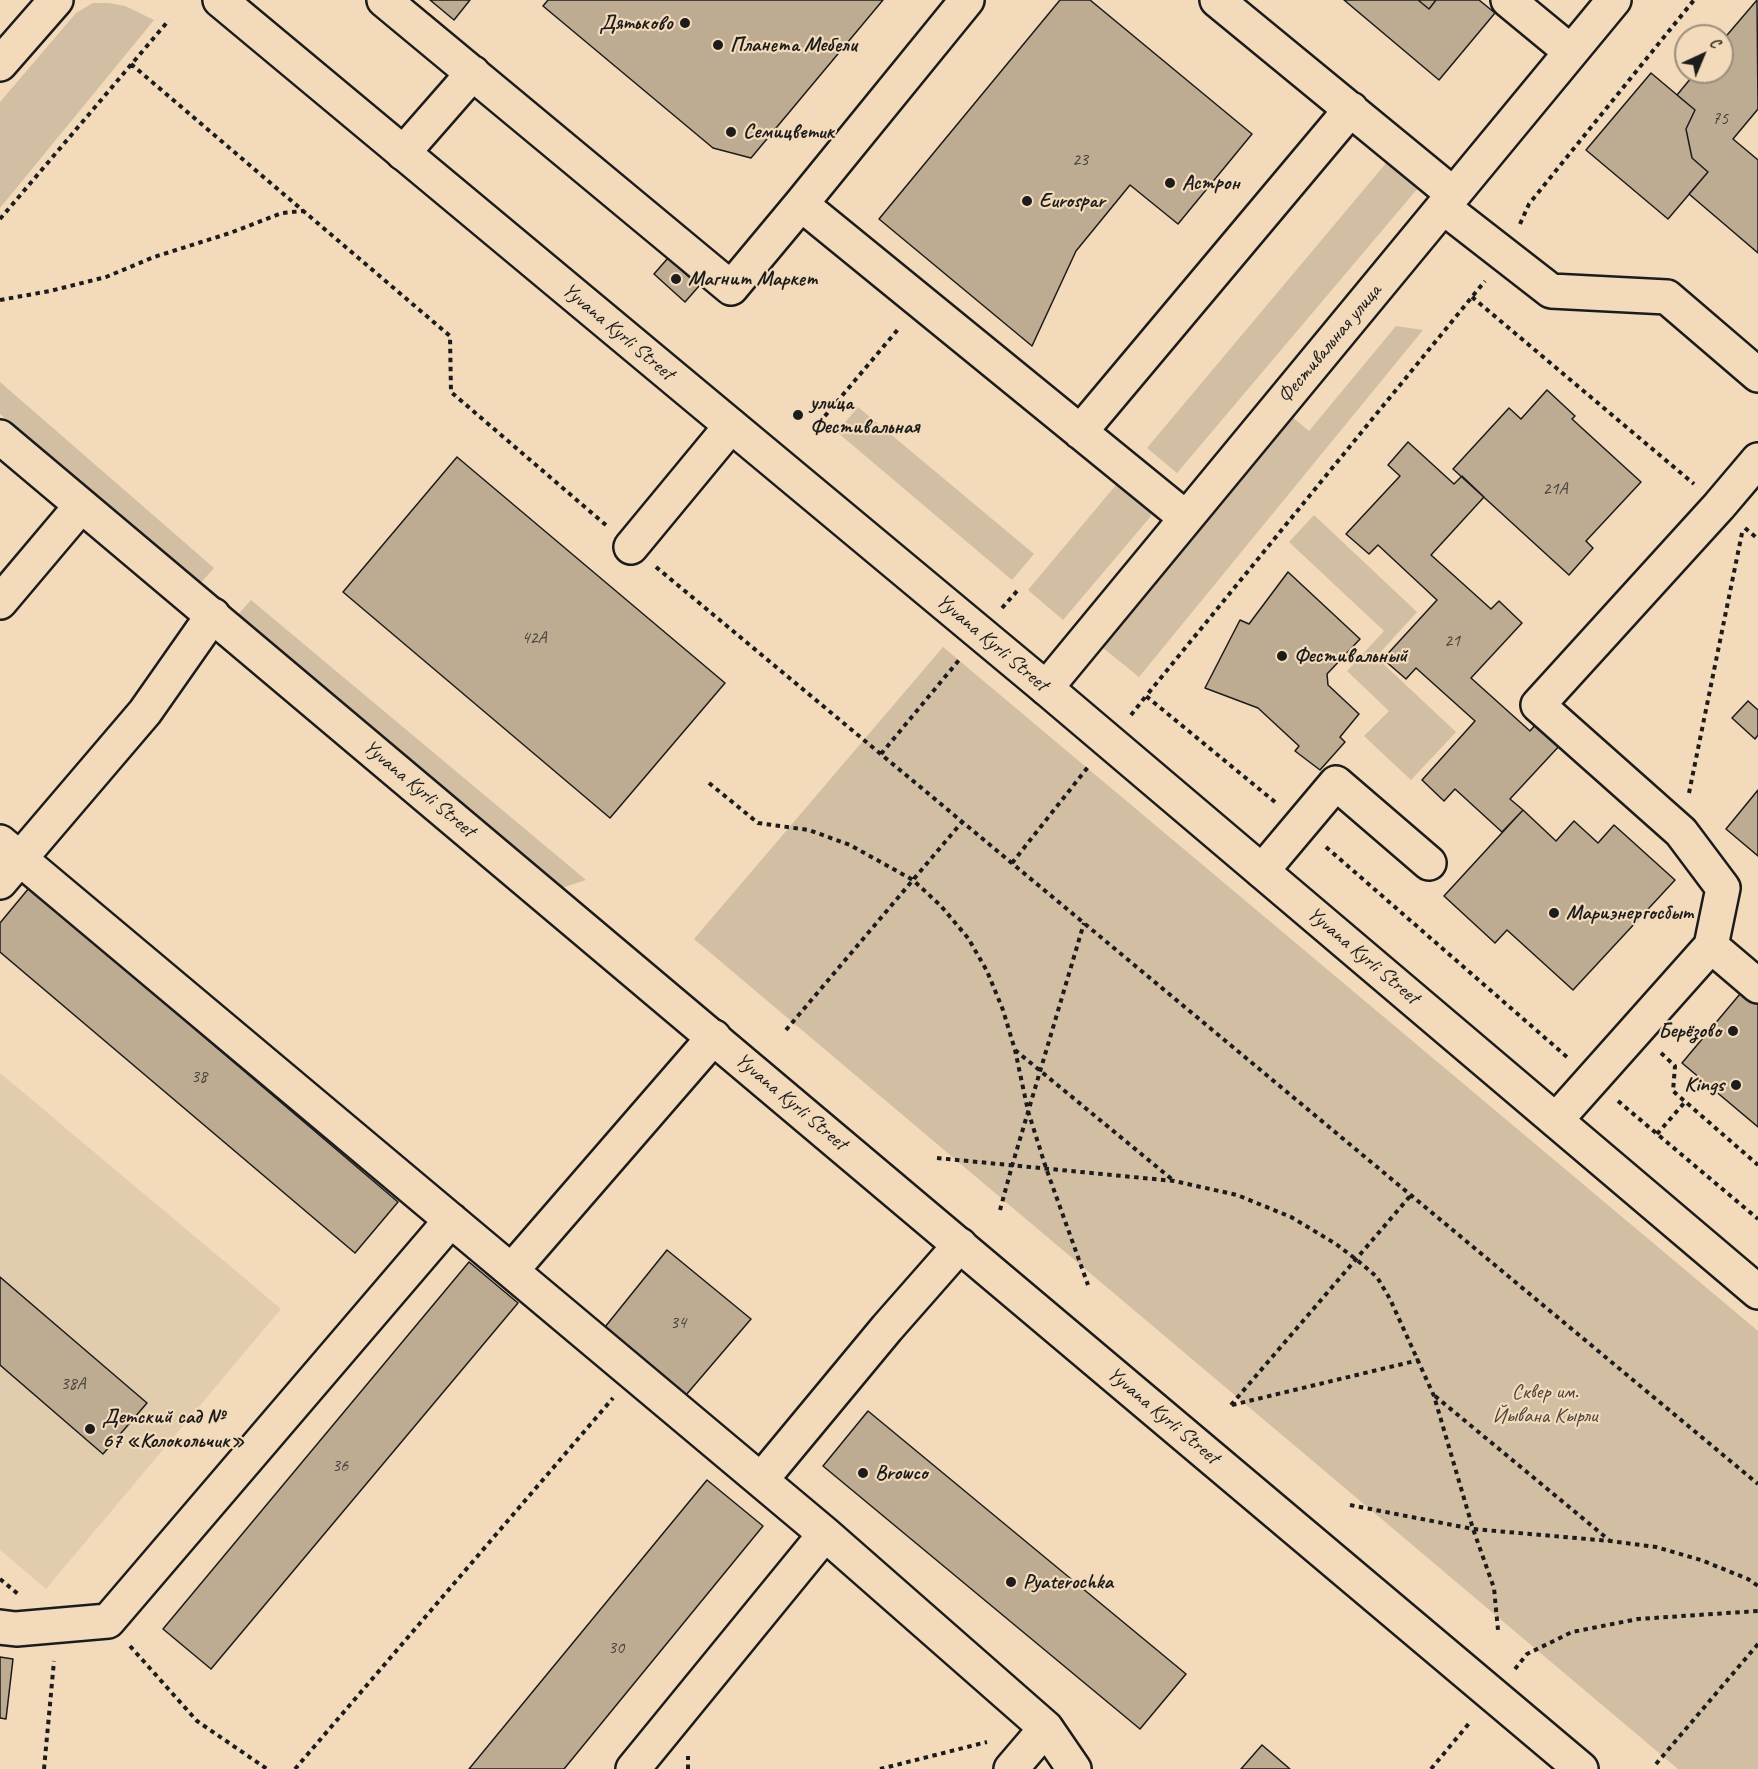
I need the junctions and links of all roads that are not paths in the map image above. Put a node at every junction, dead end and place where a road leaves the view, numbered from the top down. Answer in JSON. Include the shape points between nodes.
{"nodes":[{"id":1,"x":56,"y":0,"type":"edge"},
{"id":2,"x":220,"y":0,"type":"edge"},
{"id":3,"x":384,"y":0,"type":"edge"},
{"id":4,"x":967,"y":0,"type":"edge"},
{"id":5,"x":1217,"y":0,"type":"edge"},
{"id":6,"x":1508,"y":0,"type":"edge"},
{"id":7,"x":1614,"y":0,"type":"edge"},
{"id":8,"x":1570,"y":52,"type":"junction"},
{"id":9,"x":0,"y":64,"type":"edge"},
{"id":10,"x":473,"y":74,"type":"junction"},
{"id":11,"x":1351,"y":109,"type":"junction"},
{"id":12,"x":403,"y":153,"type":"junction"},
{"id":13,"x":1448,"y":201,"type":"junction"},
{"id":14,"x":801,"y":204,"type":"junction"},
{"id":15,"x":1758,"y":375,"type":"edge"},
{"id":16,"x":731,"y":426,"type":"junction"},
{"id":17,"x":1080,"y":432,"type":"junction"},
{"id":18,"x":0,"y":437,"type":"edge"},
{"id":19,"x":1758,"y":460,"type":"edge"},
{"id":20,"x":81,"y":506,"type":"junction"},
{"id":21,"x":1186,"y":518,"type":"junction"},
{"id":22,"x":631,"y":547,"type":"road end"},
{"id":23,"x":0,"y":602,"type":"edge"},
{"id":24,"x":213,"y":615,"type":"junction"},
{"id":25,"x":1046,"y":688,"type":"junction"},
{"id":26,"x":6,"y":861,"type":"edge"},
{"id":27,"x":1430,"y":863,"type":"dead end"},
{"id":28,"x":1262,"y":871,"type":"junction"},
{"id":29,"x":1712,"y":946,"type":"junction"},
{"id":30,"x":1758,"y":986,"type":"edge"},
{"id":31,"x":714,"y":1037,"type":"junction"},
{"id":32,"x":1556,"y":1120,"type":"junction"},
{"id":33,"x":451,"y":1220,"type":"junction"},
{"id":34,"x":960,"y":1245,"type":"junction"},
{"id":35,"x":512,"y":1270,"type":"junction"},
{"id":36,"x":1758,"y":1292,"type":"edge"},
{"id":37,"x":761,"y":1480,"type":"junction"},
{"id":38,"x":825,"y":1534,"type":"junction"},
{"id":39,"x":0,"y":1627,"type":"edge"},
{"id":40,"x":1046,"y":1728,"type":"junction"},
{"id":41,"x":633,"y":1769,"type":"edge"},
{"id":42,"x":1011,"y":1769,"type":"edge"},
{"id":43,"x":1074,"y":1769,"type":"edge"},
{"id":44,"x":1581,"y":1769,"type":"edge"}],
"edges":[{"from":1,"to":9,"type":"main road"},
{"from":2,"to":12,"type":"main road","name":"Yyvana Kyrli Street"},
{"from":3,"to":10,"type":"main road"},
{"from":4,"to":14,"type":"main road"},
{"from":5,"to":11,"type":"main road"},
{"from":6,"to":8,"type":"main road"},
{"from":7,"to":8,"type":"main road","name":"Фестивальная улица"},
{"from":8,"to":13,"type":"main road","name":"Фестивальная улица"},
{"from":10,"to":12,"type":"main road"},
{"from":10,"to":14,"type":"main road","via":[[731,288]]},
{"from":11,"to":13,"type":"main road"},
{"from":11,"to":17,"type":"main road"},
{"from":12,"to":16,"type":"main road","name":"Yyvana Kyrli Street"},
{"from":13,"to":15,"type":"main road","via":[[1506,256],[1551,291],[1667,297]]},
{"from":13,"to":21,"type":"main road","name":"Фестивальная улица"},
{"from":14,"to":17,"type":"main road"},
{"from":16,"to":22,"type":"main road"},
{"from":16,"to":25,"type":"main road","name":"Yyvana Kyrli Street"},
{"from":17,"to":21,"type":"main road"},
{"from":18,"to":20,"type":"main road","name":"Yyvana Kyrli Street"},
{"from":19,"to":29,"type":"main road","via":[[1538,705],[1681,832],[1723,888]]},
{"from":20,"to":23,"type":"main road"},
{"from":20,"to":24,"type":"main road","name":"Yyvana Kyrli Street"},
{"from":21,"to":25,"type":"main road","name":"Фестивальная улица"},
{"from":24,"to":26,"type":"main road","via":[[145,712]]},
{"from":24,"to":31,"type":"main road","name":"Yyvana Kyrli Street"},
{"from":25,"to":28,"type":"main road","name":"Yyvana Kyrli Street"},
{"from":26,"to":33,"type":"main road"},
{"from":27,"to":28,"type":"main road","via":[[1336,783]]},
{"from":28,"to":32,"type":"main road","name":"Yyvana Kyrli Street"},
{"from":29,"to":30,"type":"main road"},
{"from":29,"to":32,"type":"main road"},
{"from":31,"to":34,"type":"main road","name":"Yyvana Kyrli Street"},
{"from":31,"to":35,"type":"main road"},
{"from":32,"to":36,"type":"main road","name":"Yyvana Kyrli Street"},
{"from":33,"to":35,"type":"main road"},
{"from":33,"to":39,"type":"main road","via":[[108,1621]]},
{"from":34,"to":37,"type":"main road"},
{"from":34,"to":44,"type":"main road","name":"Yyvana Kyrli Street"},
{"from":35,"to":37,"type":"main road"},
{"from":37,"to":38,"type":"main road"},
{"from":38,"to":40,"type":"main road"},
{"from":38,"to":41,"type":"main road"},
{"from":40,"to":42,"type":"main road"},
{"from":40,"to":43,"type":"main road"}]}
